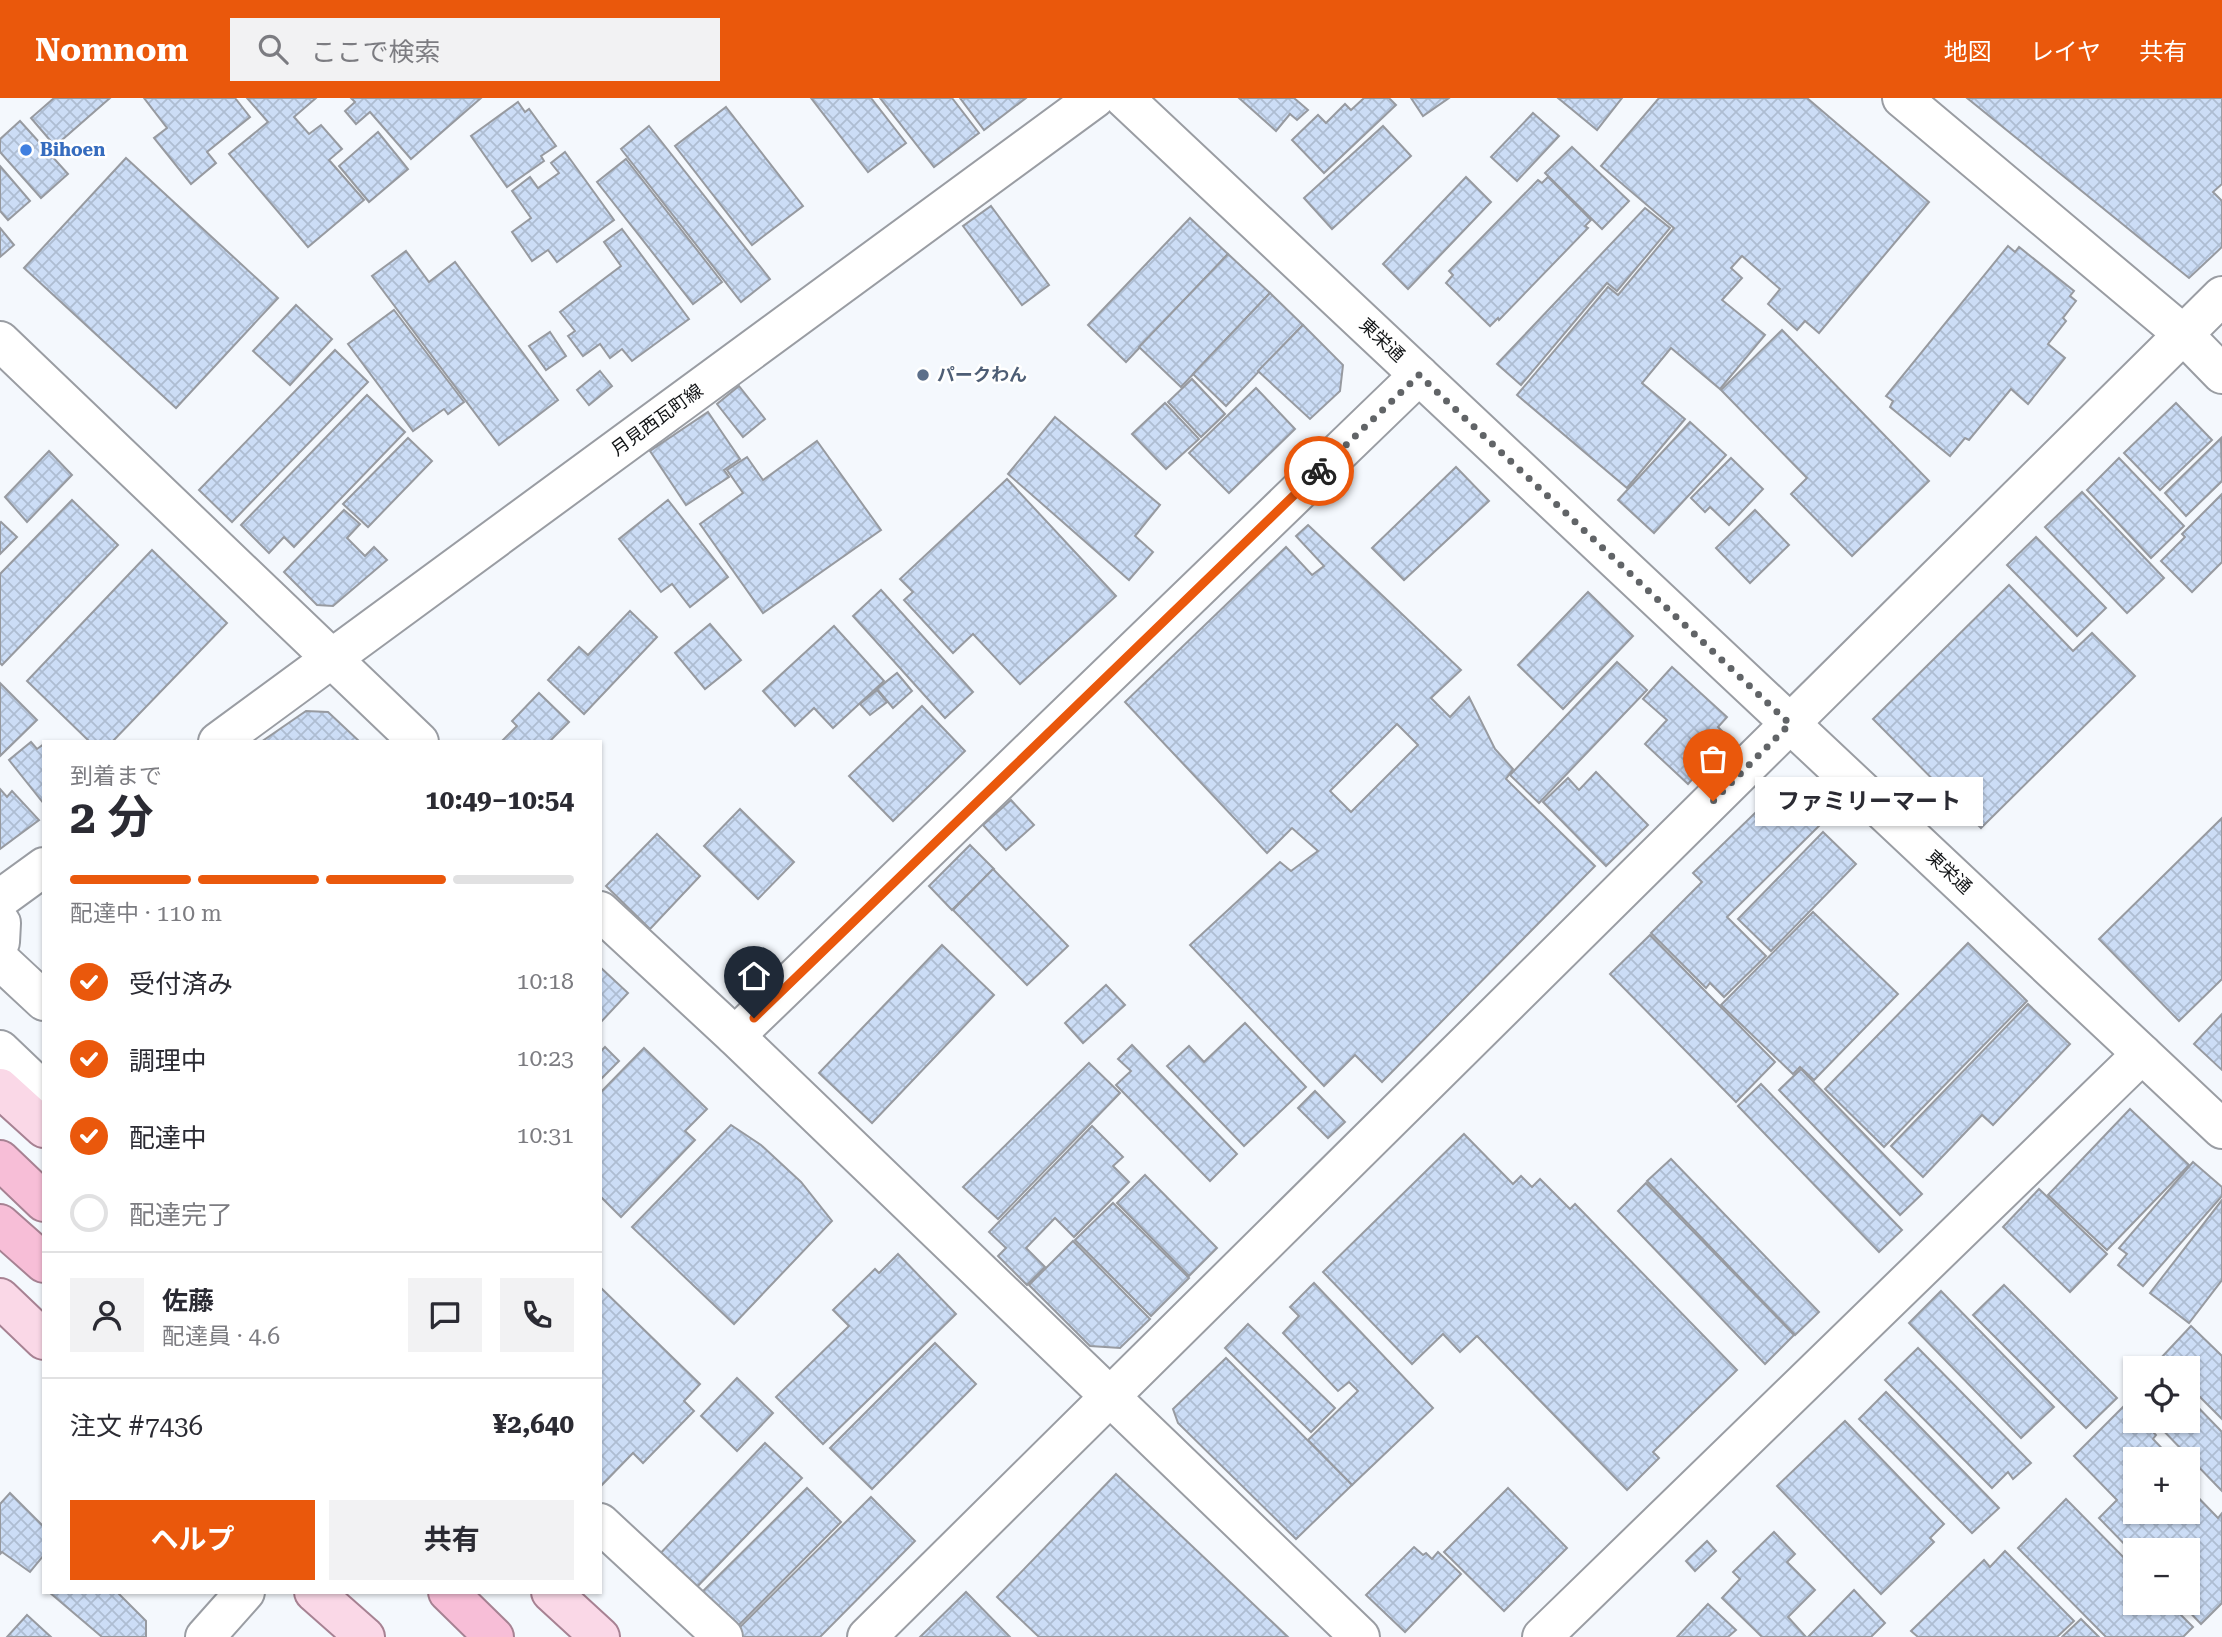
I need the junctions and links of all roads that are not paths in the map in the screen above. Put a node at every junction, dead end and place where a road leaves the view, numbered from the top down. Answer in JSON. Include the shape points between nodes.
{"nodes":[{"id":1,"x":1095,"y":98,"type":"edge"},
{"id":2,"x":1124,"y":98,"type":"edge"},
{"id":3,"x":1902,"y":98,"type":"edge"},
{"id":4,"x":2222,"y":296,"type":"edge"},
{"id":5,"x":2183,"y":334,"type":"junction"},
{"id":6,"x":0,"y":341,"type":"edge"},
{"id":7,"x":2222,"y":374,"type":"edge"},
{"id":8,"x":1419,"y":375,"type":"junction"},
{"id":9,"x":332,"y":660,"type":"junction"},
{"id":10,"x":1790,"y":724,"type":"junction"},
{"id":11,"x":221,"y":740,"type":"edge"},
{"id":12,"x":417,"y":740,"type":"edge"},
{"id":13,"x":42,"y":868,"type":"edge"},
{"id":14,"x":0,"y":899,"type":"edge"},
{"id":15,"x":602,"y":913,"type":"edge"},
{"id":16,"x":0,"y":925,"type":"edge"},
{"id":17,"x":0,"y":942,"type":"edge"},
{"id":18,"x":0,"y":960,"type":"edge"},
{"id":19,"x":42,"y":999,"type":"edge"},
{"id":20,"x":735,"y":1036,"type":"junction"},
{"id":21,"x":0,"y":1050,"type":"edge"},
{"id":22,"x":2142,"y":1054,"type":"junction"},
{"id":23,"x":0,"y":1088,"type":"edge"},
{"id":24,"x":42,"y":1090,"type":"edge"},
{"id":25,"x":42,"y":1126,"type":"edge"},
{"id":26,"x":2222,"y":1129,"type":"edge"},
{"id":27,"x":0,"y":1160,"type":"edge"},
{"id":28,"x":42,"y":1200,"type":"edge"},
{"id":29,"x":0,"y":1224,"type":"edge"},
{"id":30,"x":42,"y":1261,"type":"edge"},
{"id":31,"x":0,"y":1298,"type":"edge"},
{"id":32,"x":42,"y":1337,"type":"edge"},
{"id":33,"x":1110,"y":1397,"type":"junction"},
{"id":34,"x":602,"y":1525,"type":"edge"},
{"id":35,"x":243,"y":1594,"type":"edge"},
{"id":36,"x":316,"y":1594,"type":"edge"},
{"id":37,"x":450,"y":1594,"type":"edge"},
{"id":38,"x":553,"y":1594,"type":"edge"},
{"id":39,"x":576,"y":1594,"type":"edge"},
{"id":40,"x":492,"y":1635,"type":"edge"},
{"id":41,"x":205,"y":1637,"type":"edge"},
{"id":42,"x":365,"y":1637,"type":"edge"},
{"id":43,"x":600,"y":1637,"type":"edge"},
{"id":44,"x":621,"y":1637,"type":"edge"},
{"id":45,"x":723,"y":1637,"type":"edge"},
{"id":46,"x":867,"y":1637,"type":"edge"},
{"id":47,"x":1360,"y":1637,"type":"edge"},
{"id":48,"x":1542,"y":1637,"type":"edge"}],
"edges":[{"from":1,"to":9,"type":"street","name":"月見西瓦町線"},
{"from":2,"to":8,"type":"street","name":"東栄通"},
{"from":3,"to":5,"type":"street"},
{"from":4,"to":5,"type":"street"},
{"from":5,"to":7,"type":"street"},
{"from":5,"to":10,"type":"street"},
{"from":6,"to":9,"type":"street"},
{"from":8,"to":10,"type":"street","name":"東栄通"},
{"from":8,"to":20,"type":"street"},
{"from":9,"to":11,"type":"street","name":"月見西瓦町線"},
{"from":9,"to":12,"type":"street"},
{"from":10,"to":22,"type":"street","name":"東栄通"},
{"from":10,"to":33,"type":"street"},
{"from":13,"to":14,"type":"street"},
{"from":15,"to":20,"type":"street"},
{"from":16,"to":17,"type":"street"},
{"from":18,"to":19,"type":"street"},
{"from":20,"to":33,"type":"street"},
{"from":21,"to":24,"type":"street"},
{"from":22,"to":26,"type":"street","name":"東栄通"},
{"from":22,"to":48,"type":"street"},
{"from":23,"to":25,"type":"main road"},
{"from":27,"to":28,"type":"highway"},
{"from":29,"to":30,"type":"highway"},
{"from":31,"to":32,"type":"main road"},
{"from":33,"to":46,"type":"street"},
{"from":33,"to":47,"type":"street"},
{"from":34,"to":45,"type":"street"},
{"from":35,"to":41,"type":"street"},
{"from":36,"to":42,"type":"main road"},
{"from":37,"to":40,"type":"highway"},
{"from":38,"to":43,"type":"main road"},
{"from":39,"to":44,"type":"street"}]}
